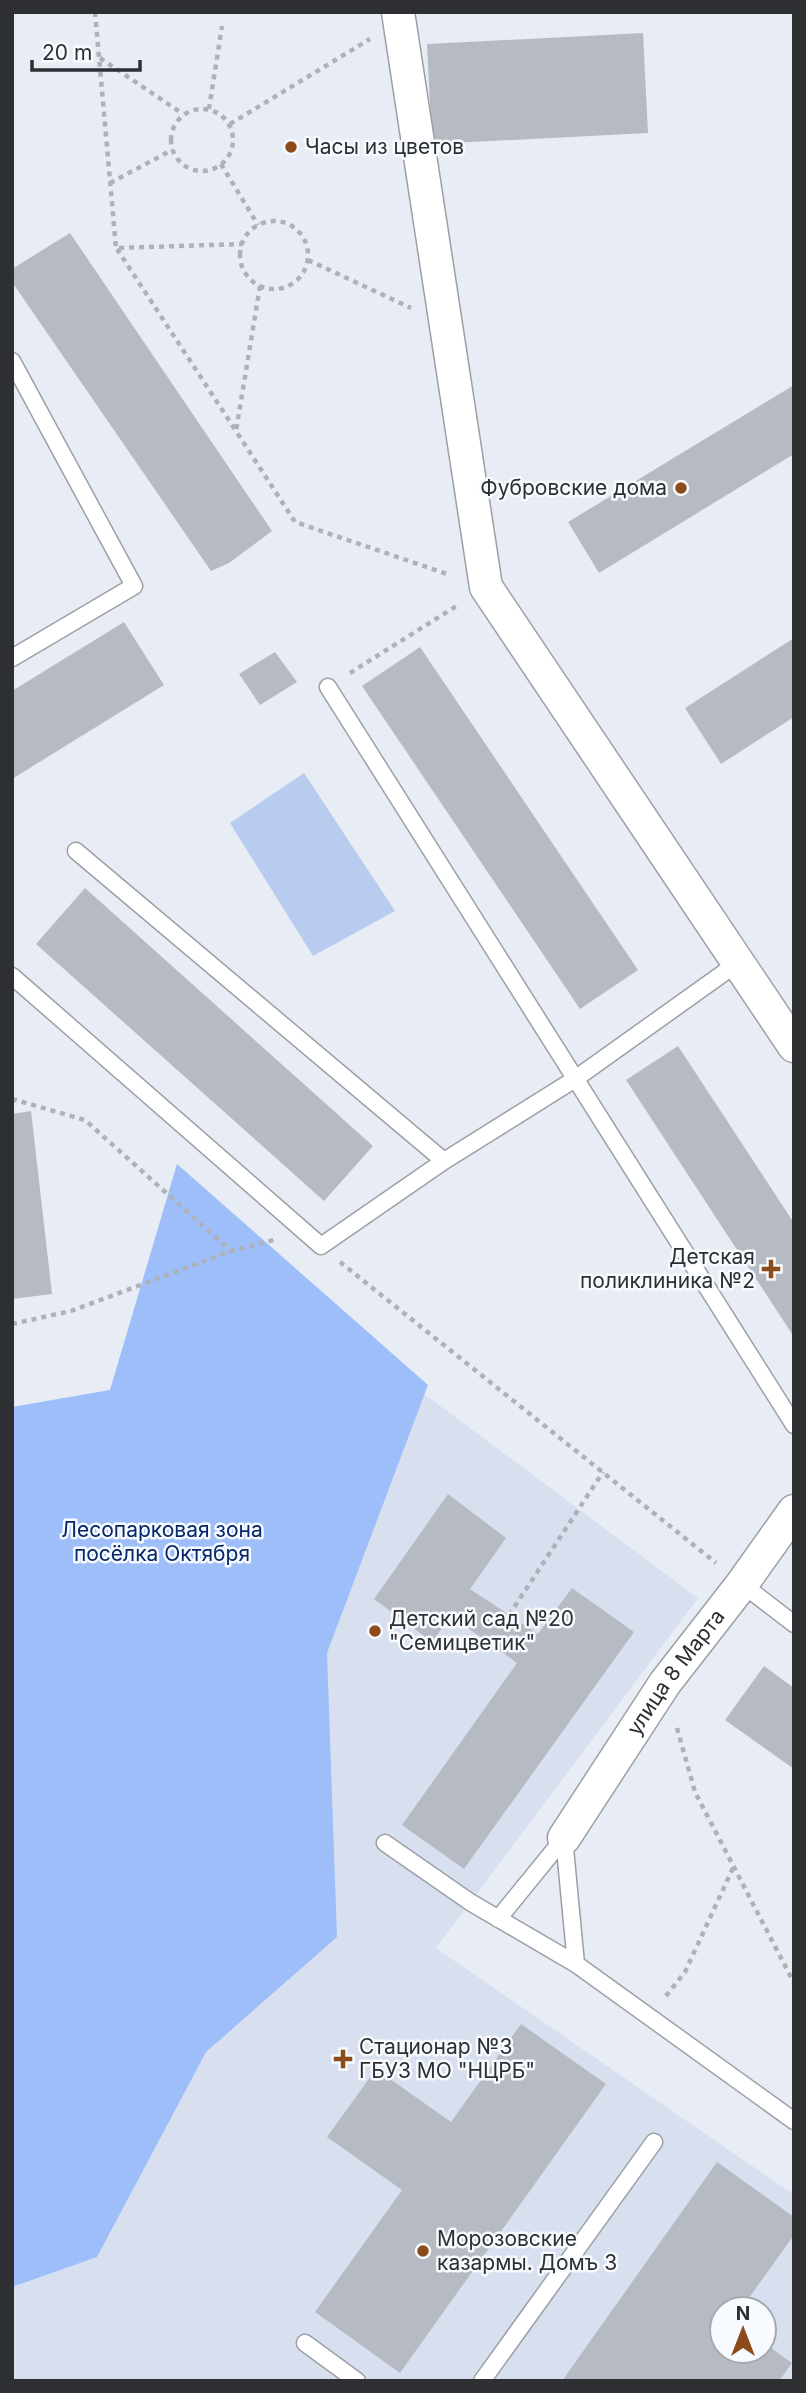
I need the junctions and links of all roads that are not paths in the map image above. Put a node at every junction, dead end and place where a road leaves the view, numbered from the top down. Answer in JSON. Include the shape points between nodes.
{"nodes":[{"id":1,"x":399,"y":17,"type":"edge"},
{"id":2,"x":12,"y":361,"type":"edge"},
{"id":3,"x":12,"y":658,"type":"edge"},
{"id":4,"x":328,"y":687,"type":"road end"},
{"id":5,"x":76,"y":851,"type":"dead end"},
{"id":6,"x":739,"y":962,"type":"junction"},
{"id":7,"x":12,"y":976,"type":"edge"},
{"id":8,"x":794,"y":1046,"type":"edge"},
{"id":9,"x":575,"y":1079,"type":"junction"},
{"id":10,"x":444,"y":1161,"type":"junction"},
{"id":11,"x":794,"y":1425,"type":"edge"},
{"id":12,"x":794,"y":1511,"type":"edge"},
{"id":13,"x":742,"y":1584,"type":"junction"},
{"id":14,"x":794,"y":1624,"type":"edge"},
{"id":15,"x":564,"y":1838,"type":"junction"},
{"id":16,"x":385,"y":1843,"type":"dead end"},
{"id":17,"x":498,"y":1919,"type":"junction"},
{"id":18,"x":576,"y":1964,"type":"junction"},
{"id":19,"x":794,"y":2121,"type":"edge"},
{"id":20,"x":654,"y":2142,"type":"dead end"},
{"id":21,"x":305,"y":2343,"type":"dead end"},
{"id":22,"x":357,"y":2381,"type":"edge"},
{"id":23,"x":482,"y":2381,"type":"edge"}],
"edges":[{"from":1,"to":6,"type":"street","via":[[486,587]]},
{"from":2,"to":3,"type":"lane","via":[[134,586]]},
{"from":4,"to":9,"type":"lane"},
{"from":5,"to":10,"type":"lane"},
{"from":6,"to":8,"type":"street"},
{"from":6,"to":9,"type":"lane"},
{"from":7,"to":10,"type":"lane","via":[[321,1246]]},
{"from":9,"to":10,"type":"lane"},
{"from":9,"to":11,"type":"lane"},
{"from":12,"to":13,"type":"street","name":"улица 8 Марта"},
{"from":13,"to":14,"type":"lane"},
{"from":13,"to":15,"type":"street","name":"улица 8 Марта","via":[[665,1683]]},
{"from":15,"to":17,"type":"lane"},
{"from":15,"to":18,"type":"lane"},
{"from":16,"to":17,"type":"lane"},
{"from":17,"to":18,"type":"lane"},
{"from":18,"to":19,"type":"lane"},
{"from":20,"to":23,"type":"lane"},
{"from":21,"to":22,"type":"lane"}]}
